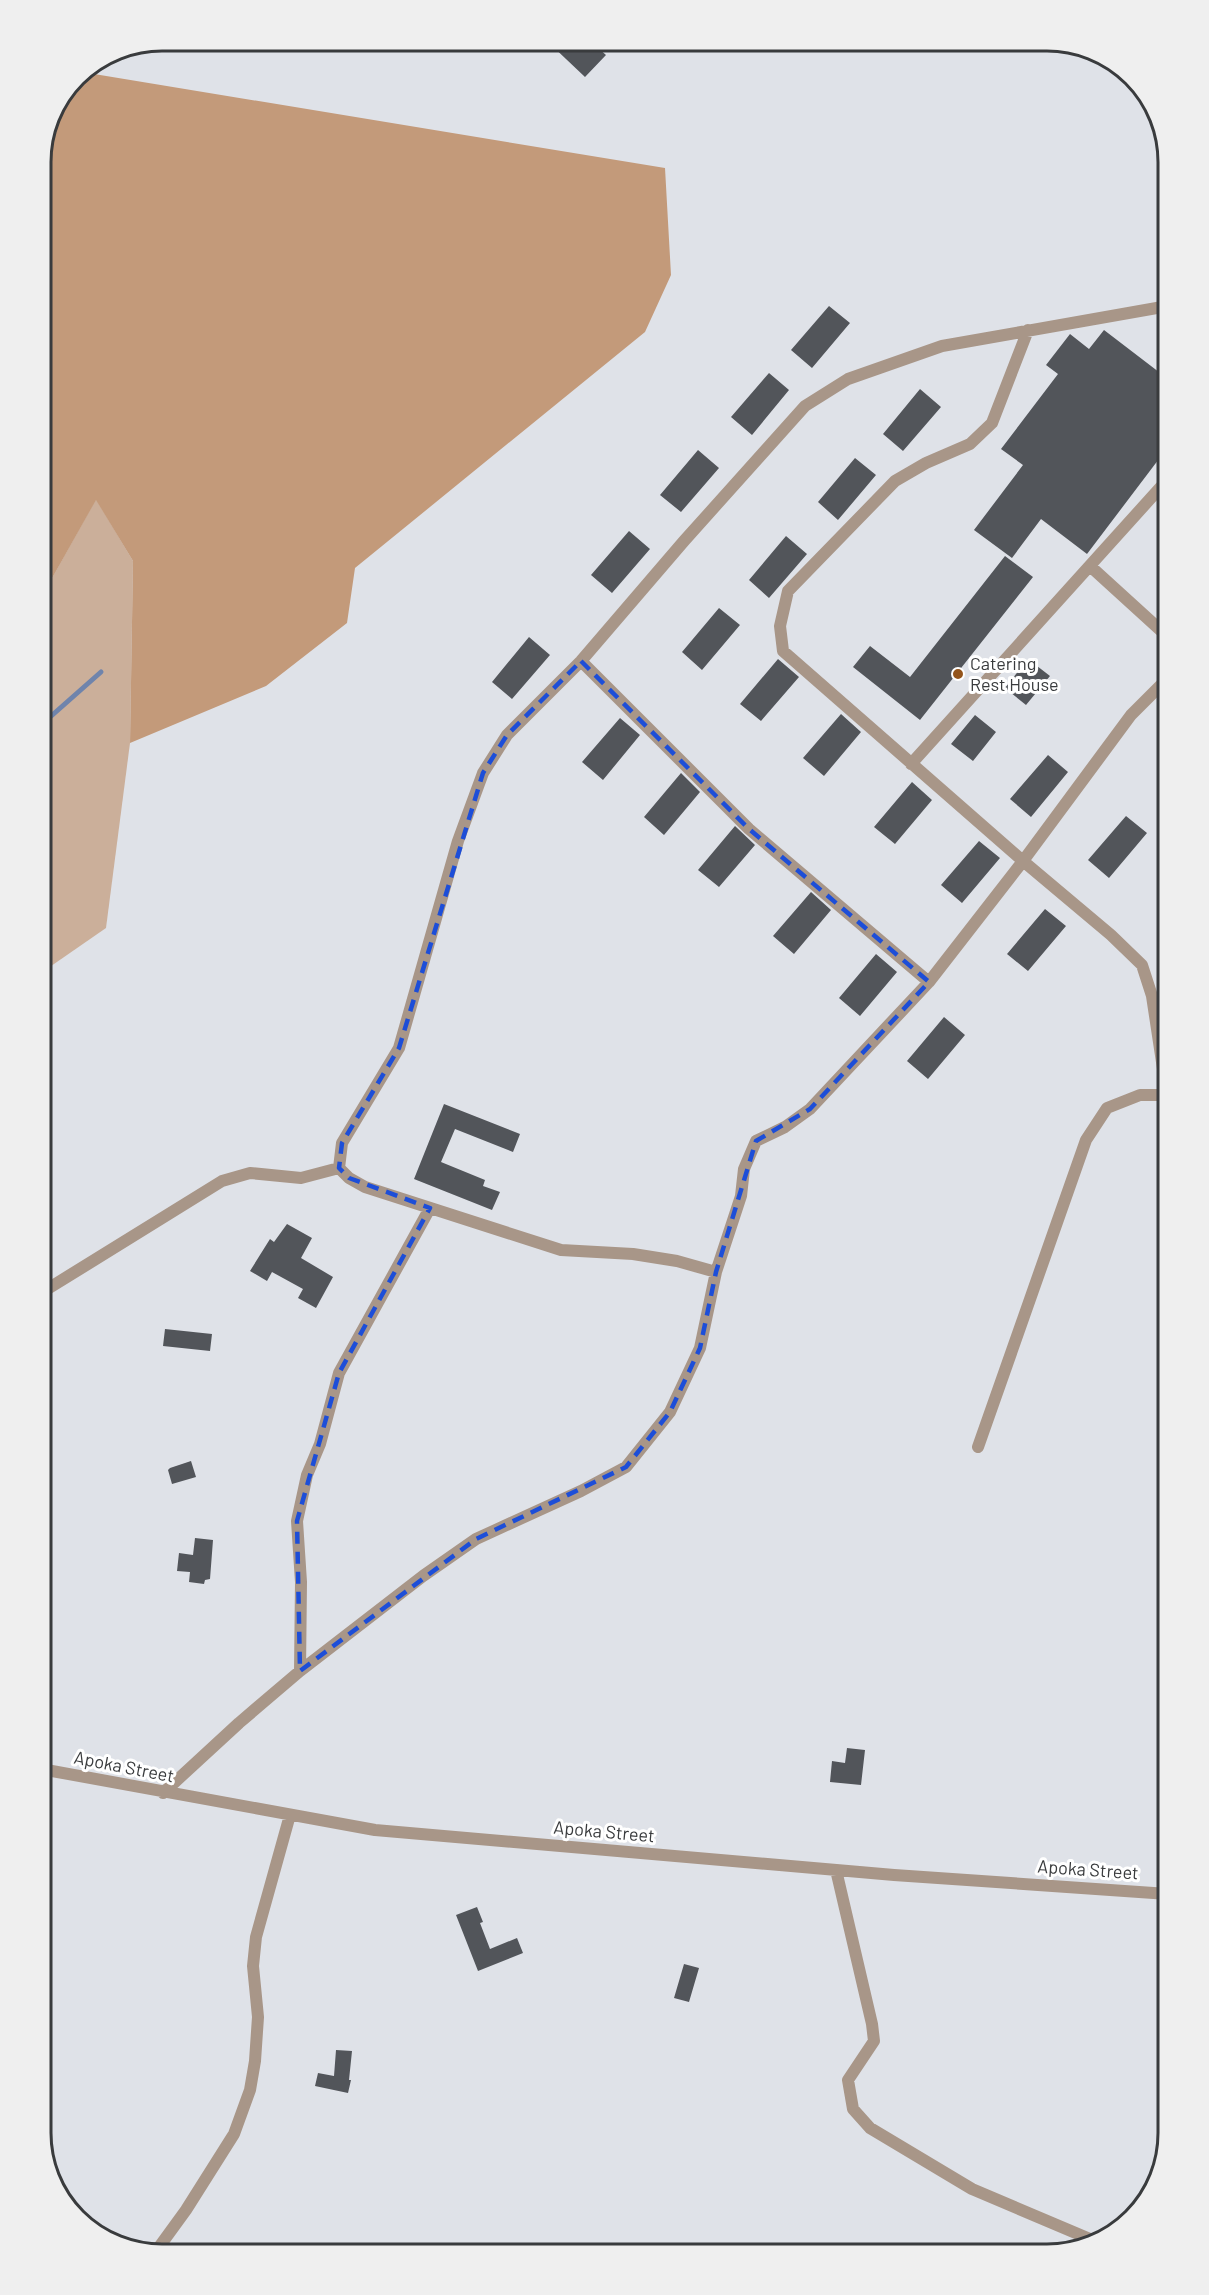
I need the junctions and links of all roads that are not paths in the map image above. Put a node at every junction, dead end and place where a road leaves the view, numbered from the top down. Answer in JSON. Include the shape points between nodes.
{"nodes":[{"id":1,"x":1158,"y":308,"type":"edge"},
{"id":2,"x":1028,"y":330,"type":"junction"},
{"id":3,"x":1158,"y":490,"type":"edge"},
{"id":4,"x":1090,"y":566,"type":"junction"},
{"id":5,"x":1158,"y":628,"type":"edge"},
{"id":6,"x":581,"y":661,"type":"junction"},
{"id":7,"x":1158,"y":688,"type":"edge"},
{"id":8,"x":911,"y":764,"type":"junction"},
{"id":9,"x":1023,"y":861,"type":"junction"},
{"id":10,"x":929,"y":982,"type":"junction"},
{"id":11,"x":1158,"y":1033,"type":"edge"},
{"id":12,"x":1158,"y":1095,"type":"edge"},
{"id":13,"x":339,"y":1168,"type":"junction"},
{"id":14,"x":430,"y":1208,"type":"junction"},
{"id":15,"x":716,"y":1272,"type":"junction"},
{"id":16,"x":51,"y":1287,"type":"edge"},
{"id":17,"x":978,"y":1447,"type":"dead end"},
{"id":18,"x":300,"y":1671,"type":"junction"},
{"id":19,"x":51,"y":1771,"type":"edge"},
{"id":20,"x":163,"y":1793,"type":"junction"},
{"id":21,"x":290,"y":1815,"type":"junction"},
{"id":22,"x":836,"y":1870,"type":"junction"},
{"id":23,"x":1158,"y":1893,"type":"edge"},
{"id":24,"x":1086,"y":2237,"type":"edge"},
{"id":25,"x":161,"y":2244,"type":"edge"}],
"edges":[{"from":1,"to":2,"type":"street"},
{"from":2,"to":6,"type":"street","via":[[942,346],[848,379],[805,406]]},
{"from":2,"to":8,"type":"street","via":[[992,423],[970,444],[895,481],[788,591],[780,626],[783,651]]},
{"from":3,"to":4,"type":"street"},
{"from":4,"to":5,"type":"street"},
{"from":4,"to":8,"type":"street"},
{"from":6,"to":10,"type":"street","via":[[749,830]]},
{"from":6,"to":13,"type":"street","via":[[507,735],[483,773],[458,841],[399,1048],[342,1143]]},
{"from":7,"to":9,"type":"street","via":[[1131,715]]},
{"from":8,"to":9,"type":"street"},
{"from":9,"to":10,"type":"street"},
{"from":9,"to":11,"type":"street","via":[[1142,965]]},
{"from":10,"to":15,"type":"street","via":[[810,1109],[756,1142],[744,1169],[741,1196]]},
{"from":12,"to":17,"type":"street","via":[[1140,1095],[1107,1108],[1086,1140]]},
{"from":13,"to":14,"type":"street","via":[[365,1187]]},
{"from":13,"to":16,"type":"street","via":[[301,1178],[250,1173],[222,1181]]},
{"from":14,"to":15,"type":"street","via":[[561,1250],[633,1254]]},
{"from":14,"to":18,"type":"street","via":[[339,1374],[320,1444],[307,1475],[297,1521]]},
{"from":15,"to":18,"type":"street","via":[[700,1348],[670,1412],[626,1467],[476,1539]]},
{"from":18,"to":20,"type":"street"},
{"from":19,"to":20,"type":"street","name":"Apoka Street"},
{"from":20,"to":21,"type":"street","name":"Apoka Street"},
{"from":21,"to":22,"type":"street","name":"Apoka Street","via":[[375,1830]]},
{"from":21,"to":25,"type":"street","via":[[256,1937],[253,1966],[258,2017],[250,2090],[234,2134]]},
{"from":22,"to":23,"type":"street","name":"Apoka Street"},
{"from":22,"to":24,"type":"street","via":[[874,2041],[848,2080],[853,2109],[870,2128],[972,2189]]}]}
